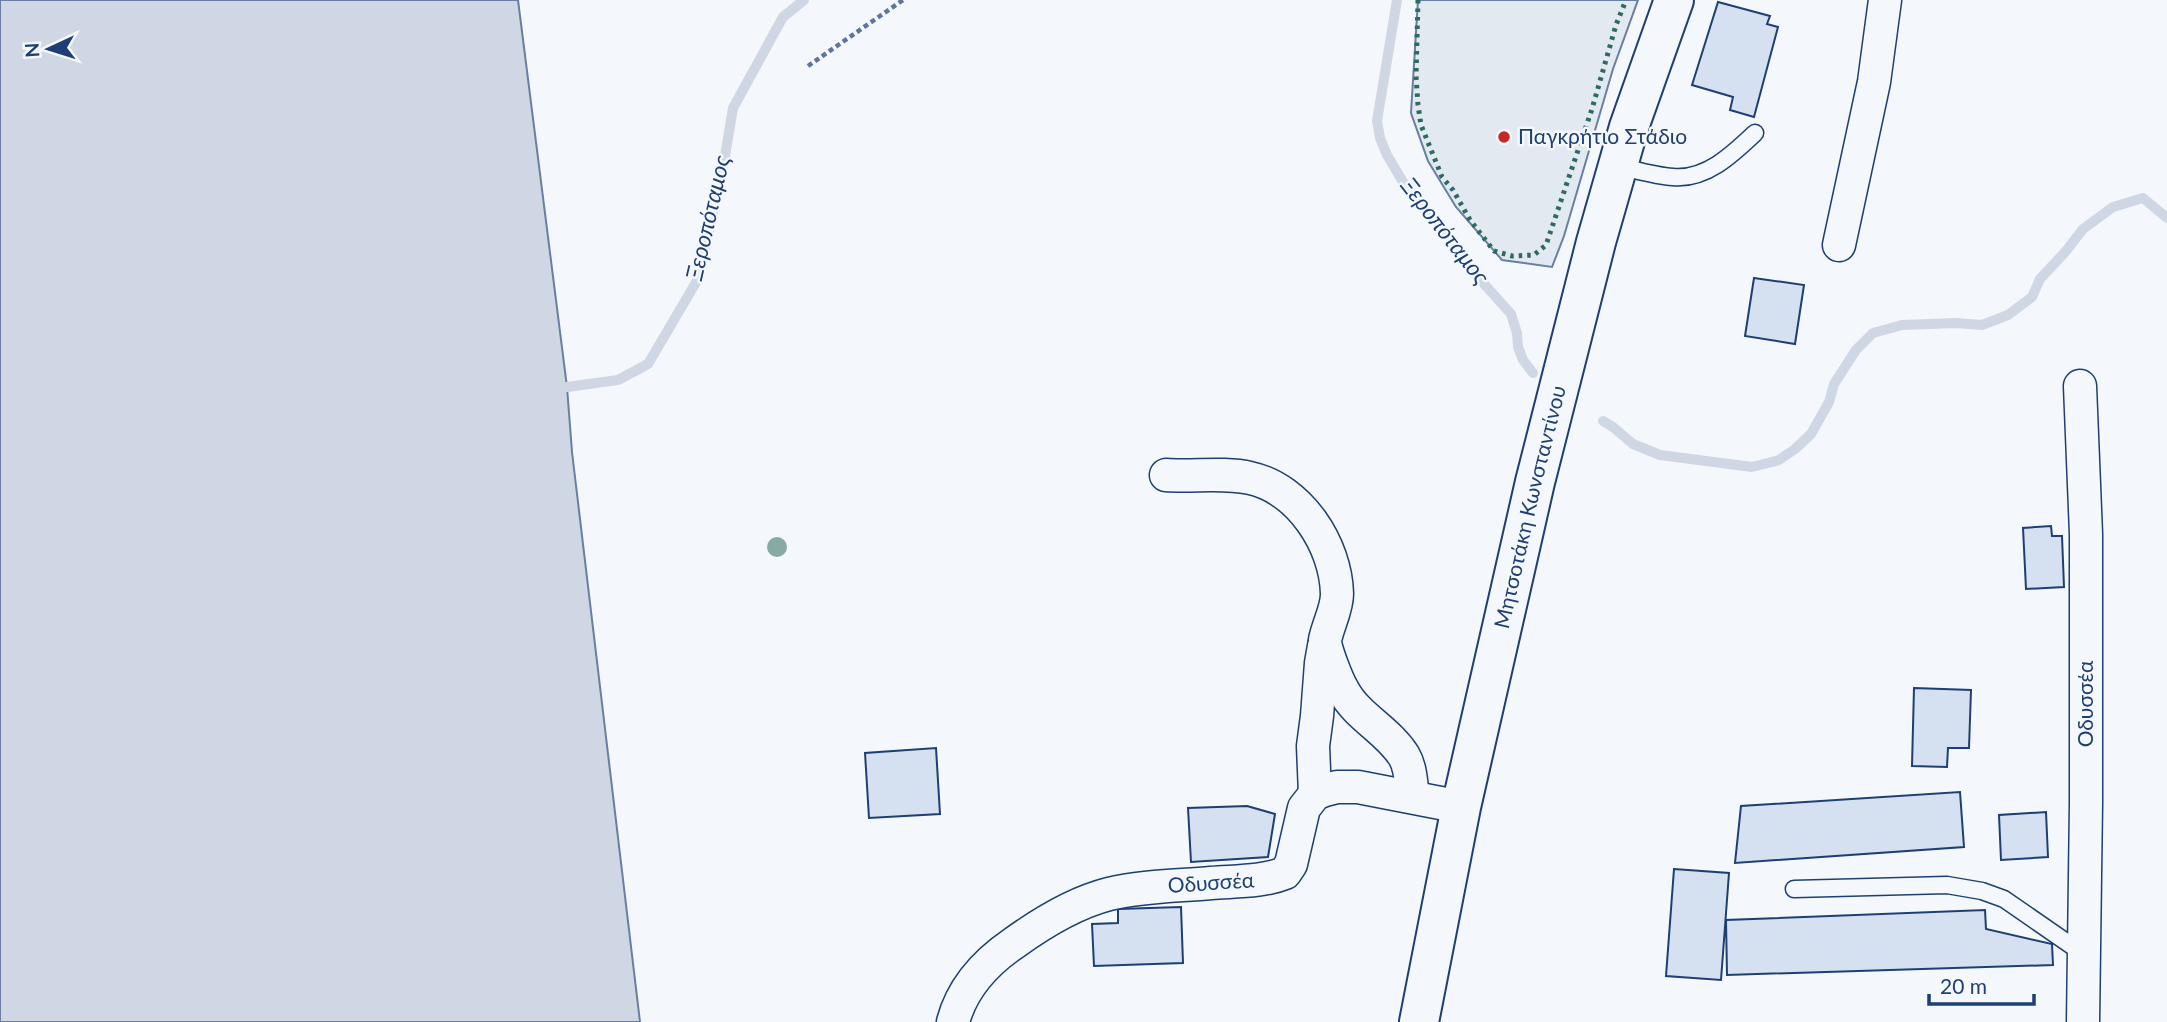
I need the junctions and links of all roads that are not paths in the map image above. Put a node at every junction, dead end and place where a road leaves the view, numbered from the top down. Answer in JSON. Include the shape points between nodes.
{"nodes":[{"id":1,"x":1674,"y":0,"type":"edge"},
{"id":2,"x":1885,"y":0,"type":"edge"},
{"id":3,"x":1755,"y":133,"type":"dead end"},
{"id":4,"x":1618,"y":166,"type":"junction"},
{"id":5,"x":1839,"y":245,"type":"dead end"},
{"id":6,"x":2080,"y":386,"type":"dead end"},
{"id":7,"x":1166,"y":475,"type":"dead end"},
{"id":8,"x":1324,"y":644,"type":"junction"},
{"id":9,"x":1315,"y":794,"type":"junction"},
{"id":10,"x":1413,"y":797,"type":"junction"},
{"id":11,"x":1461,"y":807,"type":"junction"},
{"id":12,"x":1794,"y":889,"type":"dead end"},
{"id":13,"x":2085,"y":955,"type":"junction"},
{"id":14,"x":953,"y":1022,"type":"edge"},
{"id":15,"x":1419,"y":1022,"type":"edge"},
{"id":16,"x":2083,"y":1022,"type":"edge"}],
"edges":[{"from":1,"to":4,"type":"street","name":"Μητσοτάκη Κωνσταντίνου"},
{"from":2,"to":5,"type":"street","via":[[1874,82]]},
{"from":3,"to":4,"type":"lane","via":[[1732,155],[1702,173],[1675,178]]},
{"from":4,"to":11,"type":"street","name":"Μητσοτάκη Κωνσταντίνου","via":[[1535,482]]},
{"from":6,"to":13,"type":"street","name":"Οδυσσέα","via":[[2086,534]]},
{"from":7,"to":8,"type":"street","via":[[1252,478],[1278,489],[1304,513],[1327,550],[1335,574],[1337,597]]},
{"from":8,"to":9,"type":"street","via":[[1313,746]]},
{"from":8,"to":10,"type":"street","via":[[1343,690],[1404,757]]},
{"from":9,"to":10,"type":"street","via":[[1346,786]]},
{"from":9,"to":14,"type":"street","name":"Οδυσσέα","via":[[1304,808],[1285,873],[1109,894],[1069,910],[1028,932],[990,962],[969,986]]},
{"from":10,"to":11,"type":"street"},
{"from":11,"to":15,"type":"street","name":"Μητσοτάκη Κωνσταντίνου"},
{"from":12,"to":13,"type":"lane","via":[[1947,885],[1983,891],[2004,899]]},
{"from":13,"to":16,"type":"street","name":"Οδυσσέα"}]}
